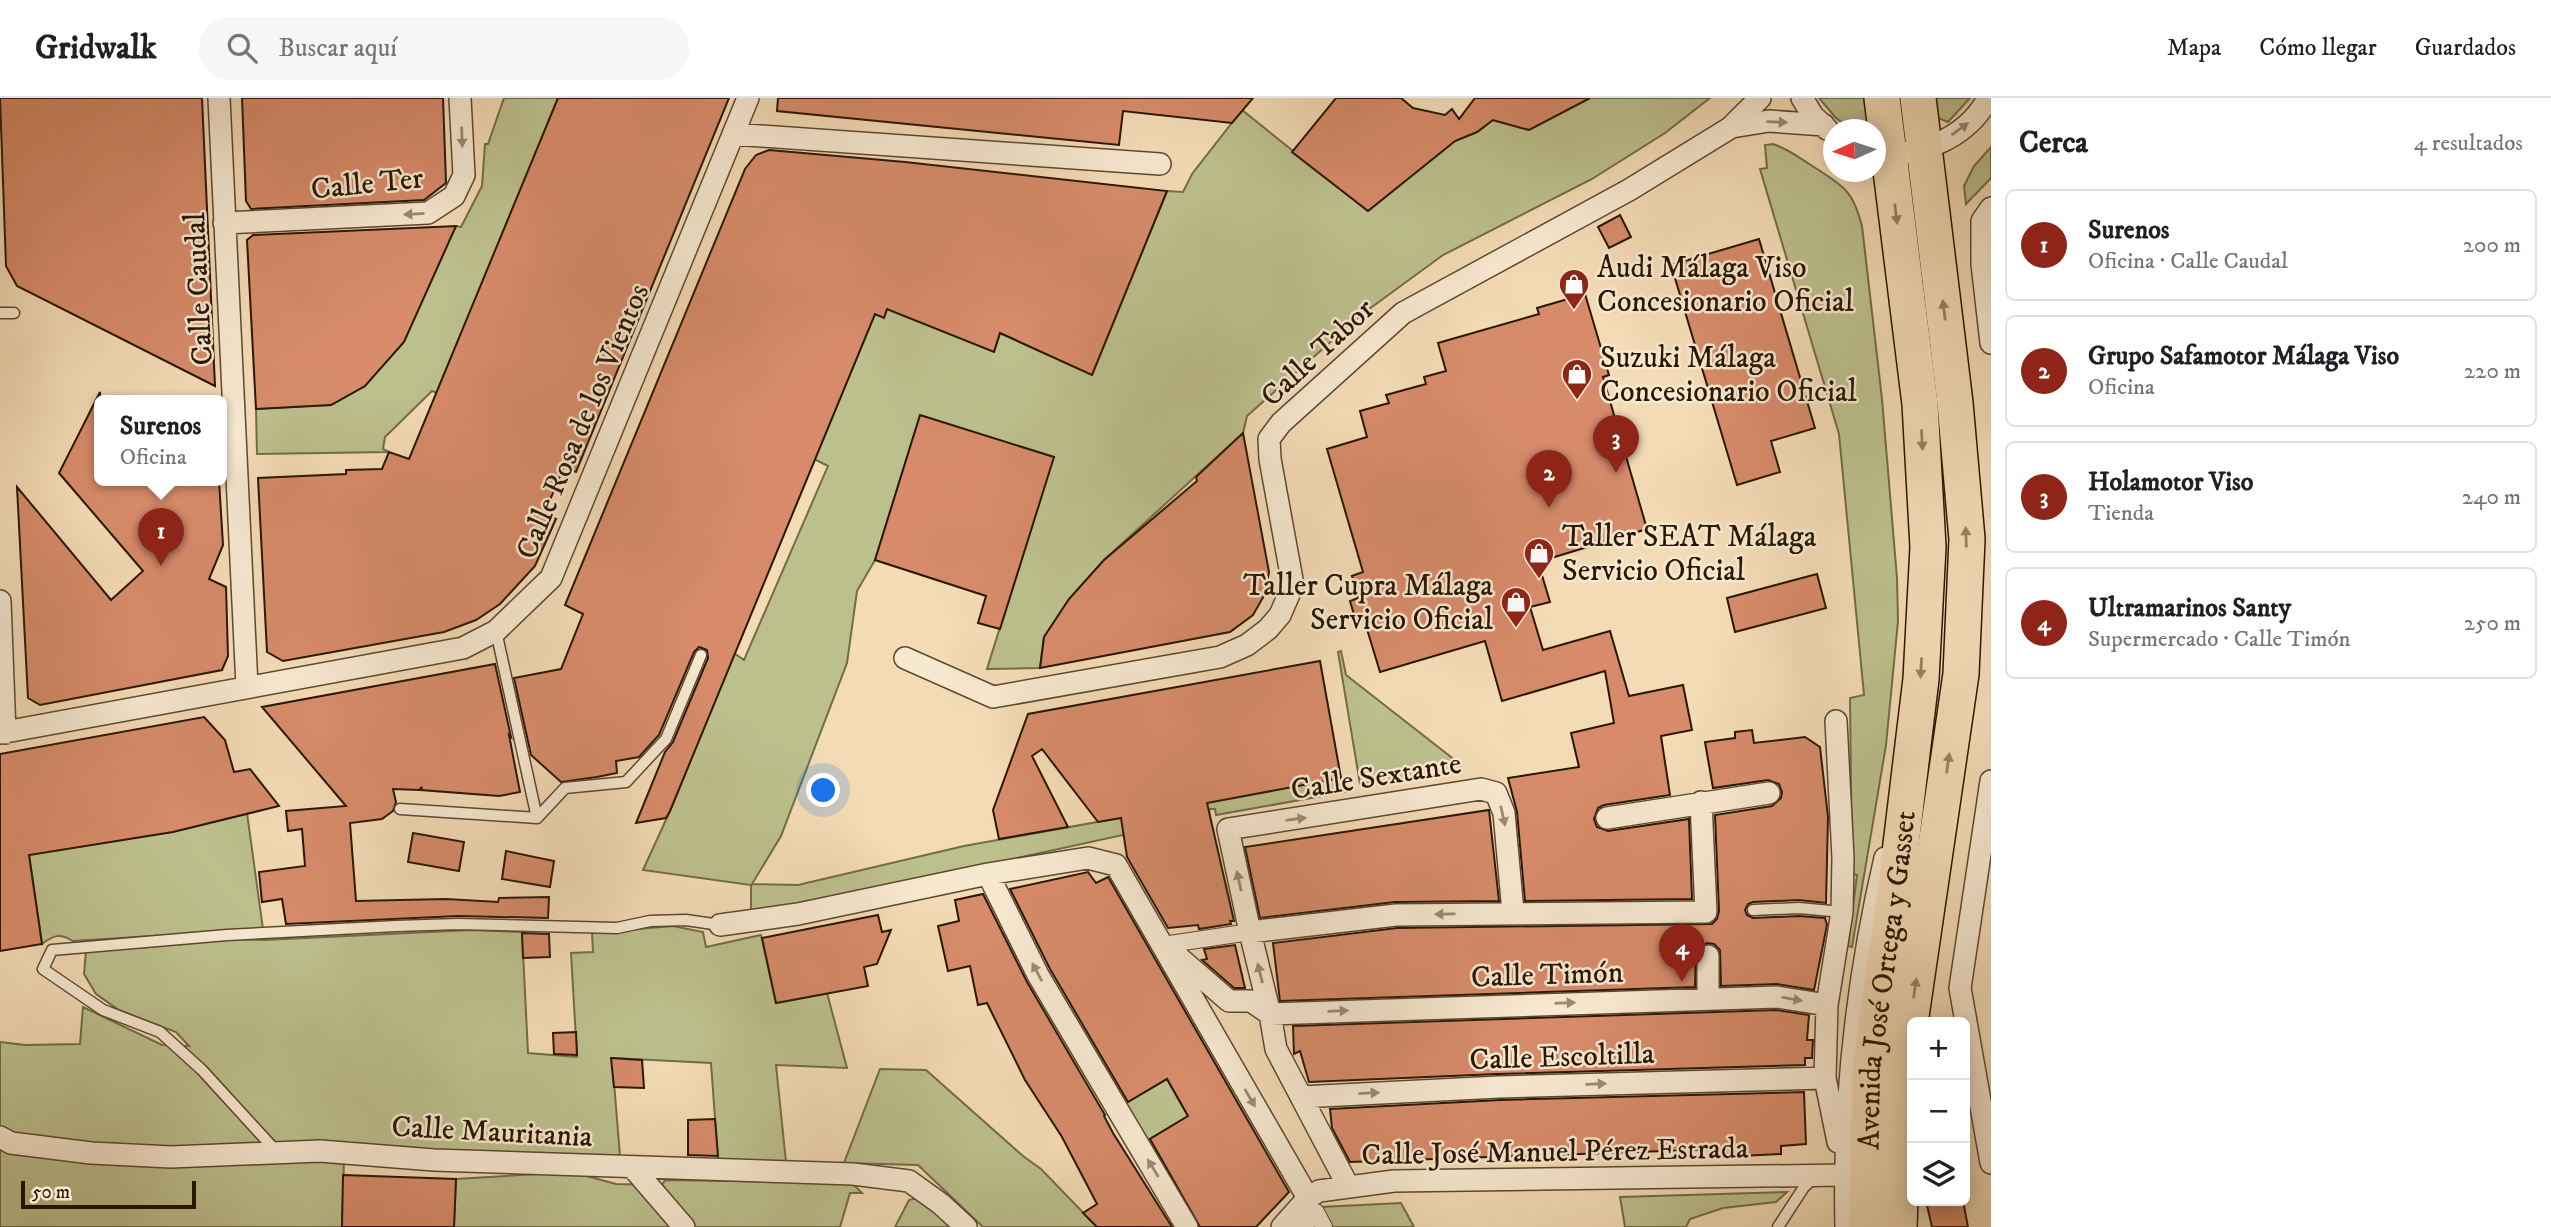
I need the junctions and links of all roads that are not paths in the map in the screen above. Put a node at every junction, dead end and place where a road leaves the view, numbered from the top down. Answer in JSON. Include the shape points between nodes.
{"nodes":[{"id":1,"x":219,"y":98,"type":"edge"},
{"id":2,"x":460,"y":98,"type":"edge"},
{"id":3,"x":748,"y":98,"type":"edge"},
{"id":4,"x":1760,"y":98,"type":"edge"},
{"id":5,"x":1802,"y":98,"type":"edge"},
{"id":6,"x":1882,"y":98,"type":"edge"},
{"id":7,"x":1919,"y":98,"type":"edge"},
{"id":8,"x":1988,"y":98,"type":"edge"},
{"id":9,"x":1882,"y":119,"type":"edge"},
{"id":10,"x":1823,"y":125,"type":"edge"},
{"id":11,"x":1730,"y":128,"type":"junction"},
{"id":12,"x":1823,"y":129,"type":"edge"},
{"id":13,"x":733,"y":134,"type":"junction"},
{"id":14,"x":1925,"y":149,"type":"junction"},
{"id":15,"x":1886,"y":153,"type":"edge"},
{"id":16,"x":1160,"y":164,"type":"dead end"},
{"id":17,"x":1886,"y":179,"type":"edge"},
{"id":18,"x":1991,"y":208,"type":"edge"},
{"id":19,"x":224,"y":223,"type":"junction"},
{"id":20,"x":0,"y":313,"type":"edge"},
{"id":21,"x":14,"y":313,"type":"dead end"},
{"id":22,"x":1991,"y":343,"type":"edge"},
{"id":23,"x":228,"y":422,"type":"edge"},
{"id":24,"x":0,"y":601,"type":"edge"},
{"id":25,"x":496,"y":631,"type":"junction"},
{"id":26,"x":701,"y":654,"type":"dead end"},
{"id":27,"x":905,"y":658,"type":"dead end"},
{"id":28,"x":247,"y":687,"type":"junction"},
{"id":29,"x":1836,"y":721,"type":"dead end"},
{"id":30,"x":2,"y":733,"type":"edge"},
{"id":31,"x":1914,"y":733,"type":"junction"},
{"id":32,"x":1991,"y":781,"type":"edge"},
{"id":33,"x":1769,"y":793,"type":"dead end"},
{"id":34,"x":1701,"y":802,"type":"junction"},
{"id":35,"x":1990,"y":804,"type":"edge"},
{"id":36,"x":400,"y":809,"type":"dead end"},
{"id":37,"x":537,"y":818,"type":"junction"},
{"id":38,"x":1607,"y":818,"type":"dead end"},
{"id":39,"x":988,"y":874,"type":"junction"},
{"id":40,"x":1753,"y":911,"type":"dead end"},
{"id":41,"x":1513,"y":912,"type":"junction"},
{"id":42,"x":1842,"y":912,"type":"junction"},
{"id":43,"x":720,"y":925,"type":"joint"},
{"id":44,"x":1250,"y":932,"type":"junction"},
{"id":45,"x":1163,"y":945,"type":"junction"},
{"id":46,"x":1708,"y":956,"type":"dead end"},
{"id":47,"x":1708,"y":998,"type":"junction"},
{"id":48,"x":1229,"y":1001,"type":"junction"},
{"id":49,"x":1827,"y":1005,"type":"junction"},
{"id":50,"x":1270,"y":1014,"type":"junction"},
{"id":51,"x":1216,"y":1038,"type":"junction"},
{"id":52,"x":1825,"y":1078,"type":"junction"},
{"id":53,"x":1301,"y":1097,"type":"junction"},
{"id":54,"x":0,"y":1137,"type":"edge"},
{"id":55,"x":277,"y":1152,"type":"junction"},
{"id":56,"x":1991,"y":1163,"type":"edge"},
{"id":57,"x":634,"y":1169,"type":"junction"},
{"id":58,"x":1817,"y":1175,"type":"junction"},
{"id":59,"x":1844,"y":1175,"type":"junction"},
{"id":60,"x":1348,"y":1186,"type":"junction"},
{"id":61,"x":1308,"y":1198,"type":"junction"},
{"id":62,"x":684,"y":1227,"type":"edge"},
{"id":63,"x":966,"y":1227,"type":"edge"},
{"id":64,"x":1187,"y":1227,"type":"edge"},
{"id":65,"x":1282,"y":1227,"type":"edge"},
{"id":66,"x":1303,"y":1227,"type":"edge"},
{"id":67,"x":1324,"y":1227,"type":"edge"},
{"id":68,"x":1778,"y":1227,"type":"edge"},
{"id":69,"x":1846,"y":1227,"type":"edge"},
{"id":70,"x":1867,"y":1227,"type":"edge"},
{"id":71,"x":1899,"y":1227,"type":"edge"}],
"edges":[{"from":1,"to":19,"type":"street","name":"Calle Caudal"},
{"from":2,"to":19,"type":"street","name":"Calle Ter","one_way":true,"via":[[464,175],[454,197],[428,213]]},
{"from":3,"to":13,"type":"street","name":"Calle Rosa de los Vientos"},
{"from":4,"to":11,"type":"street","name":"Calle Tabor"},
{"from":5,"to":10,"type":"street"},
{"from":6,"to":9,"type":"main road","name":"Avenida José Ortega y Gasset"},
{"from":7,"to":14,"type":"main road","name":"Avenida José Ortega y Gasset"},
{"from":14,"to":8,"type":"street","one_way":true,"via":[[1964,129]]},
{"from":11,"to":12,"type":"street","name":"Calle Tabor","one_way":true,"via":[[1769,121]]},
{"from":11,"to":27,"type":"street","name":"Calle Tabor","via":[[1629,190],[1403,313],[1281,423],[1269,439],[1270,459],[1293,585],[1280,615],[1247,645],[1220,657],[993,697]]},
{"from":13,"to":16,"type":"street"},
{"from":13,"to":25,"type":"street","name":"Calle Rosa de los Vientos","via":[[551,578]]},
{"from":14,"to":15,"type":"street"},
{"from":71,"to":14,"type":"main road","name":"Avenida José Ortega y Gasset","one_way":true,"via":[[1905,1057],[1961,674],[1967,539]]},
{"from":17,"to":31,"type":"main road","name":"Avenida José Ortega y Gasset","one_way":true,"via":[[1920,404],[1928,547]]},
{"from":18,"to":22,"type":"street","via":[[1982,221],[1982,264]]},
{"from":19,"to":23,"type":"street","name":"Calle Caudal"},
{"from":20,"to":21,"type":"lane"},
{"from":23,"to":28,"type":"street","name":"Calle Caudal"},
{"from":24,"to":30,"type":"street"},
{"from":25,"to":28,"type":"street","name":"Calle Rosa de los Vientos","via":[[463,648]]},
{"from":25,"to":37,"type":"lane"},
{"from":26,"to":37,"type":"lane","via":[[666,739],[626,782],[565,788]]},
{"from":28,"to":30,"type":"street","name":"Calle Rosa de los Vientos"},
{"from":29,"to":42,"type":"street"},
{"from":31,"to":59,"type":"street","name":"Avenida José Ortega y Gasset","via":[[1867,942],[1848,1097]]},
{"from":31,"to":70,"type":"main road","name":"Avenida José Ortega y Gasset","via":[[1870,1069]]},
{"from":32,"to":35,"type":"street"},
{"from":33,"to":34,"type":"street"},
{"from":34,"to":38,"type":"street"},
{"from":34,"to":41,"type":"street","via":[[1706,912]]},
{"from":35,"to":56,"type":"street","via":[[1960,988]]},
{"from":36,"to":37,"type":"lane"},
{"from":39,"to":43,"type":"street","via":[[798,914]]},
{"from":39,"to":45,"type":"street","via":[[1088,858],[1116,865]]},
{"from":64,"to":39,"type":"street","one_way":true,"via":[[1038,975]]},
{"from":40,"to":42,"type":"lane","via":[[1799,908]]},
{"from":41,"to":44,"type":"street","one_way":true,"via":[[1396,915]]},
{"from":44,"to":41,"type":"street","name":"Calle Sextante","one_way":true,"via":[[1228,829],[1481,789],[1496,793],[1504,813]]},
{"from":42,"to":49,"type":"street"},
{"from":43,"to":55,"type":"lane","via":[[686,920],[617,928],[396,926],[52,950],[43,968],[103,1010],[160,1032],[202,1070]]},
{"from":44,"to":45,"type":"street"},
{"from":50,"to":44,"type":"street","one_way":true},
{"from":45,"to":48,"type":"street"},
{"from":45,"to":51,"type":"street"},
{"from":46,"to":47,"type":"street"},
{"from":47,"to":49,"type":"street","name":"Calle Timón","one_way":true,"via":[[1777,997]]},
{"from":50,"to":47,"type":"street","name":"Calle Timón","one_way":true},
{"from":48,"to":50,"type":"street","via":[[1251,1001]]},
{"from":48,"to":51,"type":"street","via":[[1216,1017]]},
{"from":49,"to":52,"type":"street"},
{"from":50,"to":53,"type":"street","via":[[1276,1049]]},
{"from":51,"to":61,"type":"street","one_way":true},
{"from":53,"to":52,"type":"street","name":"Calle Escoltilla","one_way":true},
{"from":52,"to":59,"type":"street"},
{"from":53,"to":60,"type":"street"},
{"from":54,"to":55,"type":"street","name":"Calle Mauritania","via":[[11,1143],[158,1156]]},
{"from":55,"to":57,"type":"street","name":"Calle Mauritania"},
{"from":57,"to":62,"type":"street"},
{"from":57,"to":63,"type":"street","name":"Calle Mauritania","via":[[853,1174],[909,1181]]},
{"from":58,"to":59,"type":"street","name":"Calle José Manuel Pérez Estrada"},
{"from":58,"to":60,"type":"street","name":"Calle José Manuel Pérez Estrada","via":[[1408,1181]]},
{"from":58,"to":68,"type":"lane"},
{"from":59,"to":69,"type":"street","name":"Avenida José Ortega y Gasset"},
{"from":60,"to":61,"type":"street","name":"Calle José Manuel Pérez Estrada","via":[[1319,1191]]},
{"from":61,"to":65,"type":"street","name":"Calle José Manuel Pérez Estrada"},
{"from":66,"to":67,"type":"street","via":[[1316,1212]]}]}
